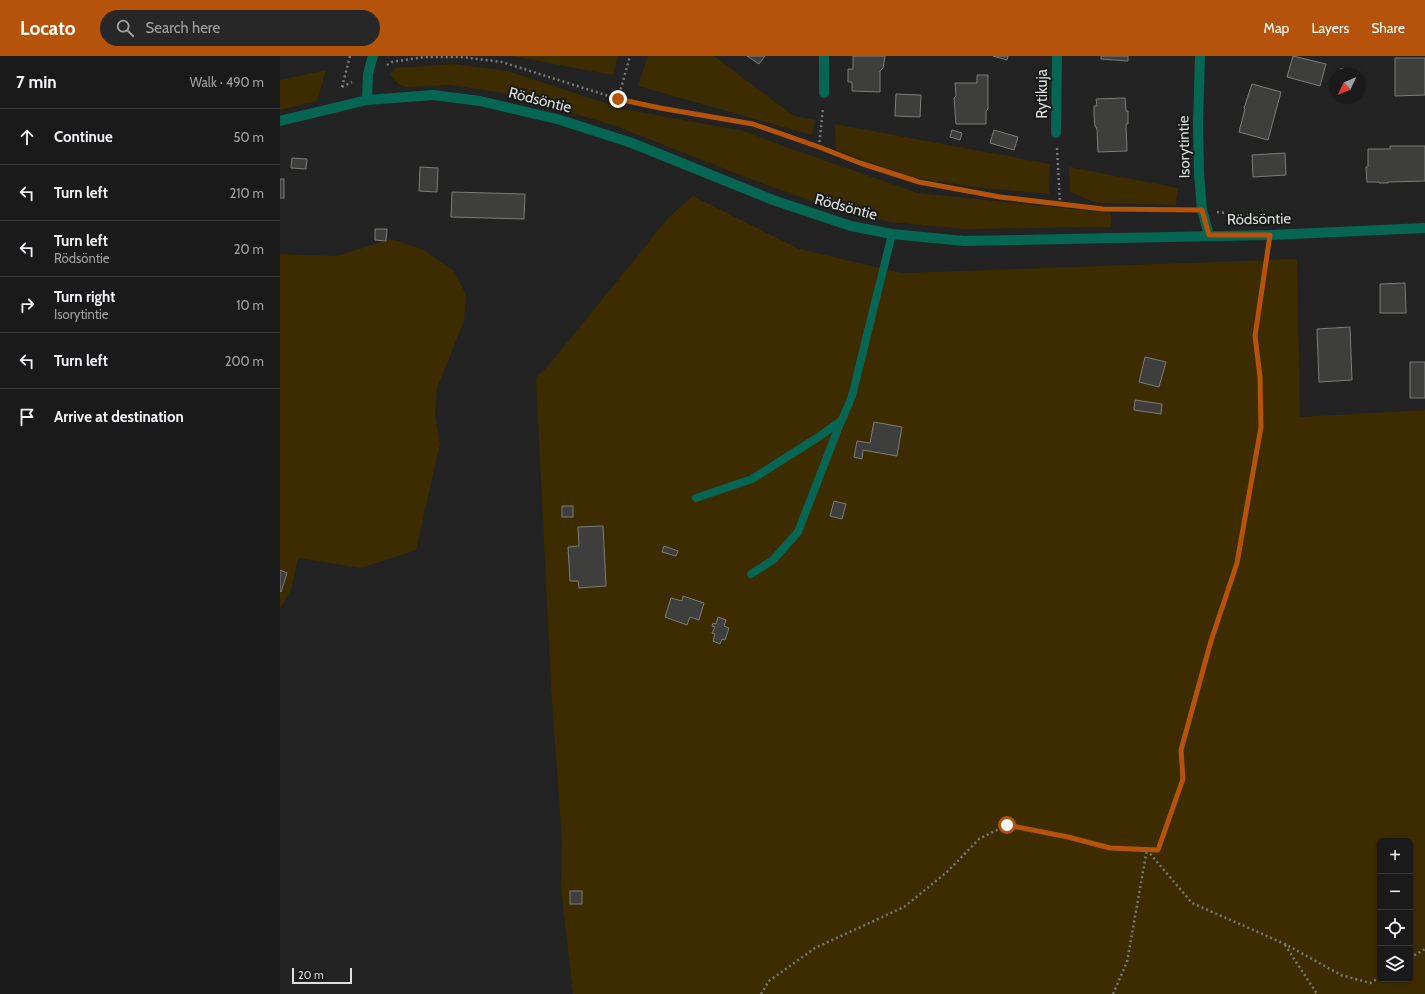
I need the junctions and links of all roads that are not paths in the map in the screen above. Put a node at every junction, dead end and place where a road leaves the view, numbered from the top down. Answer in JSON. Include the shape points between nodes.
{"nodes":[{"id":1,"x":372,"y":56,"type":"edge"},
{"id":2,"x":824,"y":56,"type":"edge"},
{"id":3,"x":1057,"y":56,"type":"edge"},
{"id":4,"x":1200,"y":56,"type":"edge"},
{"id":5,"x":824,"y":94,"type":"road end"},
{"id":6,"x":367,"y":100,"type":"junction"},
{"id":7,"x":280,"y":121,"type":"edge"},
{"id":8,"x":1056,"y":133,"type":"road end"},
{"id":9,"x":1425,"y":228,"type":"edge"},
{"id":10,"x":892,"y":234,"type":"junction"},
{"id":11,"x":1209,"y":235,"type":"junction"},
{"id":12,"x":842,"y":420,"type":"junction"},
{"id":13,"x":696,"y":498,"type":"dead end"},
{"id":14,"x":751,"y":574,"type":"dead end"}],
"edges":[{"from":1,"to":6,"type":"street"},
{"from":2,"to":5,"type":"street"},
{"from":3,"to":8,"type":"street","name":"Rytikuja"},
{"from":4,"to":11,"type":"street","name":"Isorytintie","via":[[1198,124],[1202,210]]},
{"from":6,"to":7,"type":"street","name":"Rödsöntie"},
{"from":6,"to":10,"type":"street","name":"Rödsöntie","via":[[433,95],[480,101],[557,119],[632,143],[816,215],[851,226]]},
{"from":9,"to":11,"type":"street","name":"Rödsöntie"},
{"from":10,"to":11,"type":"street","name":"Rödsöntie","via":[[964,241]]},
{"from":10,"to":12,"type":"lane","via":[[852,396]]},
{"from":12,"to":13,"type":"lane","via":[[752,479]]},
{"from":12,"to":14,"type":"lane","via":[[798,532],[773,560]]}]}
